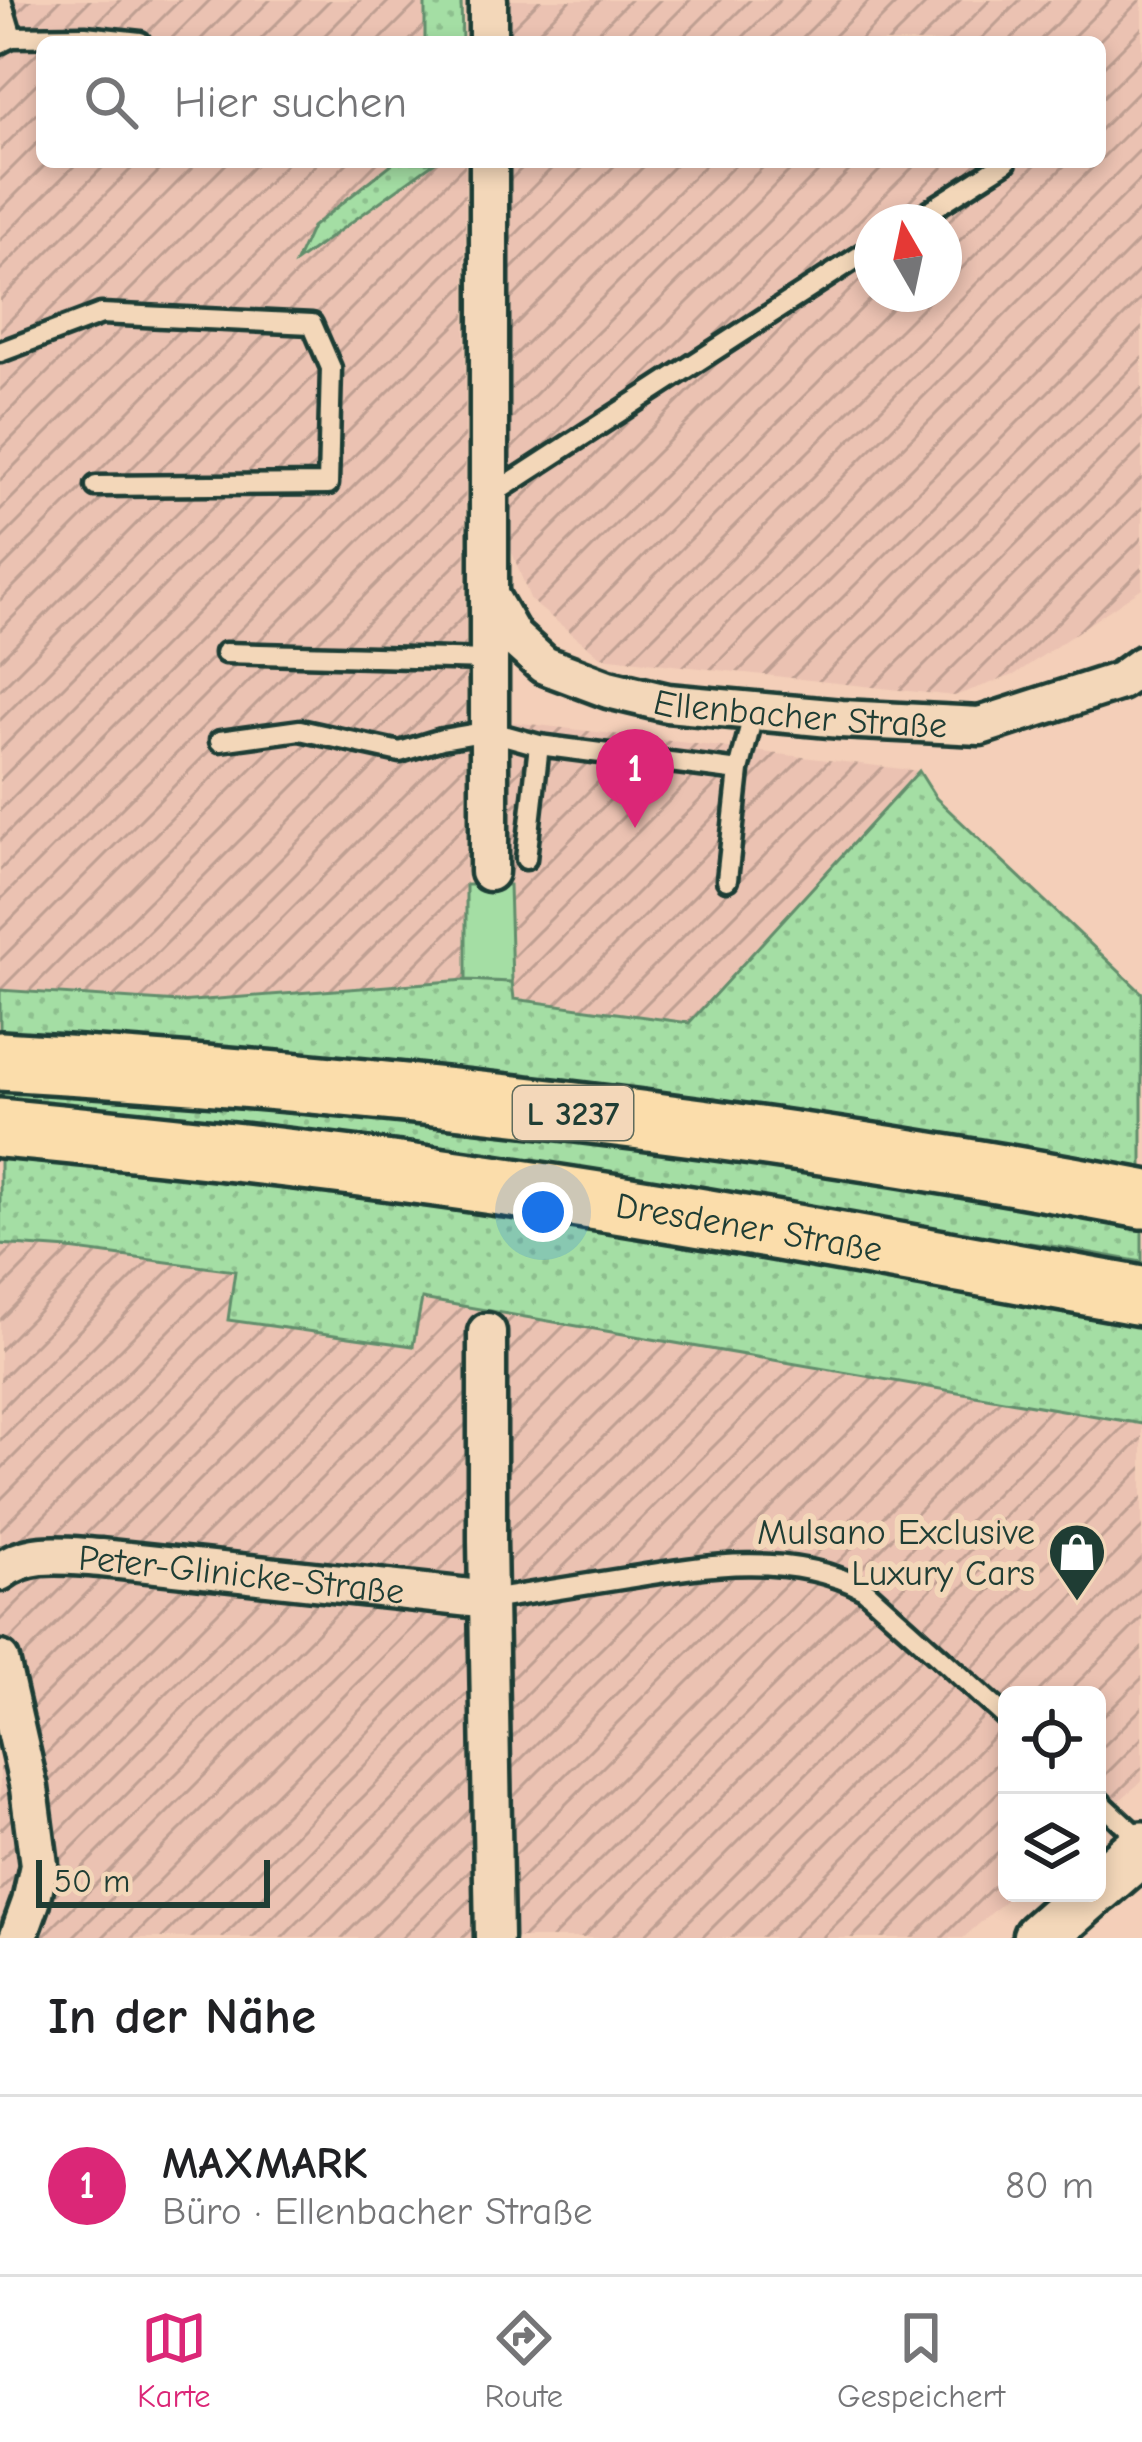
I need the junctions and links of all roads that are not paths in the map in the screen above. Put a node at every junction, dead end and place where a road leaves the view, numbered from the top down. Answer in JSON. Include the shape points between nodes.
{"nodes":[{"id":1,"x":1,"y":0,"type":"edge"},
{"id":2,"x":488,"y":0,"type":"edge"},
{"id":3,"x":488,"y":36,"type":"edge"},
{"id":4,"x":36,"y":39,"type":"edge"},
{"id":5,"x":6,"y":40,"type":"edge"},
{"id":6,"x":489,"y":168,"type":"edge"},
{"id":7,"x":997,"y":168,"type":"edge"},
{"id":8,"x":940,"y":204,"type":"edge"},
{"id":9,"x":854,"y":260,"type":"edge"},
{"id":10,"x":0,"y":352,"type":"edge"},
{"id":11,"x":96,"y":486,"type":"dead end"},
{"id":12,"x":490,"y":496,"type":"junction"},
{"id":13,"x":489,"y":594,"type":"junction"},
{"id":14,"x":225,"y":653,"type":"dead end"},
{"id":15,"x":489,"y":660,"type":"junction"},
{"id":16,"x":1135,"y":684,"type":"edge"},
{"id":17,"x":754,"y":711,"type":"junction"},
{"id":18,"x":489,"y":731,"type":"junction"},
{"id":19,"x":220,"y":741,"type":"dead end"},
{"id":20,"x":538,"y":745,"type":"junction"},
{"id":21,"x":739,"y":771,"type":"junction"},
{"id":22,"x":526,"y":859,"type":"dead end"},
{"id":23,"x":488,"y":872,"type":"dead end"},
{"id":24,"x":727,"y":880,"type":"dead end"},
{"id":25,"x":0,"y":1061,"type":"edge"},
{"id":26,"x":0,"y":1128,"type":"edge"},
{"id":27,"x":1142,"y":1199,"type":"edge"},
{"id":28,"x":1142,"y":1296,"type":"edge"},
{"id":29,"x":487,"y":1332,"type":"dead end"},
{"id":30,"x":0,"y":1572,"type":"edge"},
{"id":31,"x":489,"y":1600,"type":"junction"},
{"id":32,"x":0,"y":1660,"type":"edge"},
{"id":33,"x":998,"y":1710,"type":"edge"},
{"id":34,"x":1106,"y":1808,"type":"edge"},
{"id":35,"x":1142,"y":1844,"type":"edge"},
{"id":36,"x":1106,"y":1878,"type":"edge"},
{"id":37,"x":1080,"y":1902,"type":"edge"},
{"id":38,"x":18,"y":1938,"type":"edge"},
{"id":39,"x":494,"y":1938,"type":"edge"},
{"id":40,"x":1039,"y":1938,"type":"edge"}],
"edges":[{"from":1,"to":5,"type":"lane"},
{"from":2,"to":3,"type":"street"},
{"from":4,"to":5,"type":"lane"},
{"from":6,"to":12,"type":"street"},
{"from":7,"to":8,"type":"lane"},
{"from":9,"to":12,"type":"lane"},
{"from":10,"to":11,"type":"lane","via":[[101,314],[312,323],[332,368],[328,484]]},
{"from":12,"to":13,"type":"street"},
{"from":13,"to":15,"type":"street"},
{"from":13,"to":17,"type":"street","name":"Ellenbacher Straße","via":[[513,637],[544,665],[667,703]]},
{"from":14,"to":15,"type":"lane"},
{"from":15,"to":18,"type":"street"},
{"from":16,"to":17,"type":"street","name":"Ellenbacher Straße","via":[[980,726]]},
{"from":17,"to":21,"type":"lane"},
{"from":18,"to":19,"type":"lane","via":[[400,752],[300,730]]},
{"from":18,"to":20,"type":"lane"},
{"from":18,"to":23,"type":"street"},
{"from":20,"to":21,"type":"lane"},
{"from":20,"to":22,"type":"lane"},
{"from":21,"to":24,"type":"lane"},
{"from":25,"to":27,"type":"main road","number":"L 3237","via":[[319,1085],[690,1126]]},
{"from":26,"to":28,"type":"main road","name":"Dresdener Straße","number":"L 3237","via":[[411,1174]]},
{"from":29,"to":31,"type":"street"},
{"from":30,"to":31,"type":"street","name":"Peter-Glinicke-Straße","via":[[41,1555],[101,1558]]},
{"from":31,"to":33,"type":"lane","via":[[709,1566],[813,1570],[864,1589]]},
{"from":31,"to":39,"type":"street"},
{"from":32,"to":38,"type":"street","via":[[39,1865]]},
{"from":34,"to":35,"type":"lane"},
{"from":35,"to":36,"type":"main road"},
{"from":37,"to":40,"type":"main road"}]}
